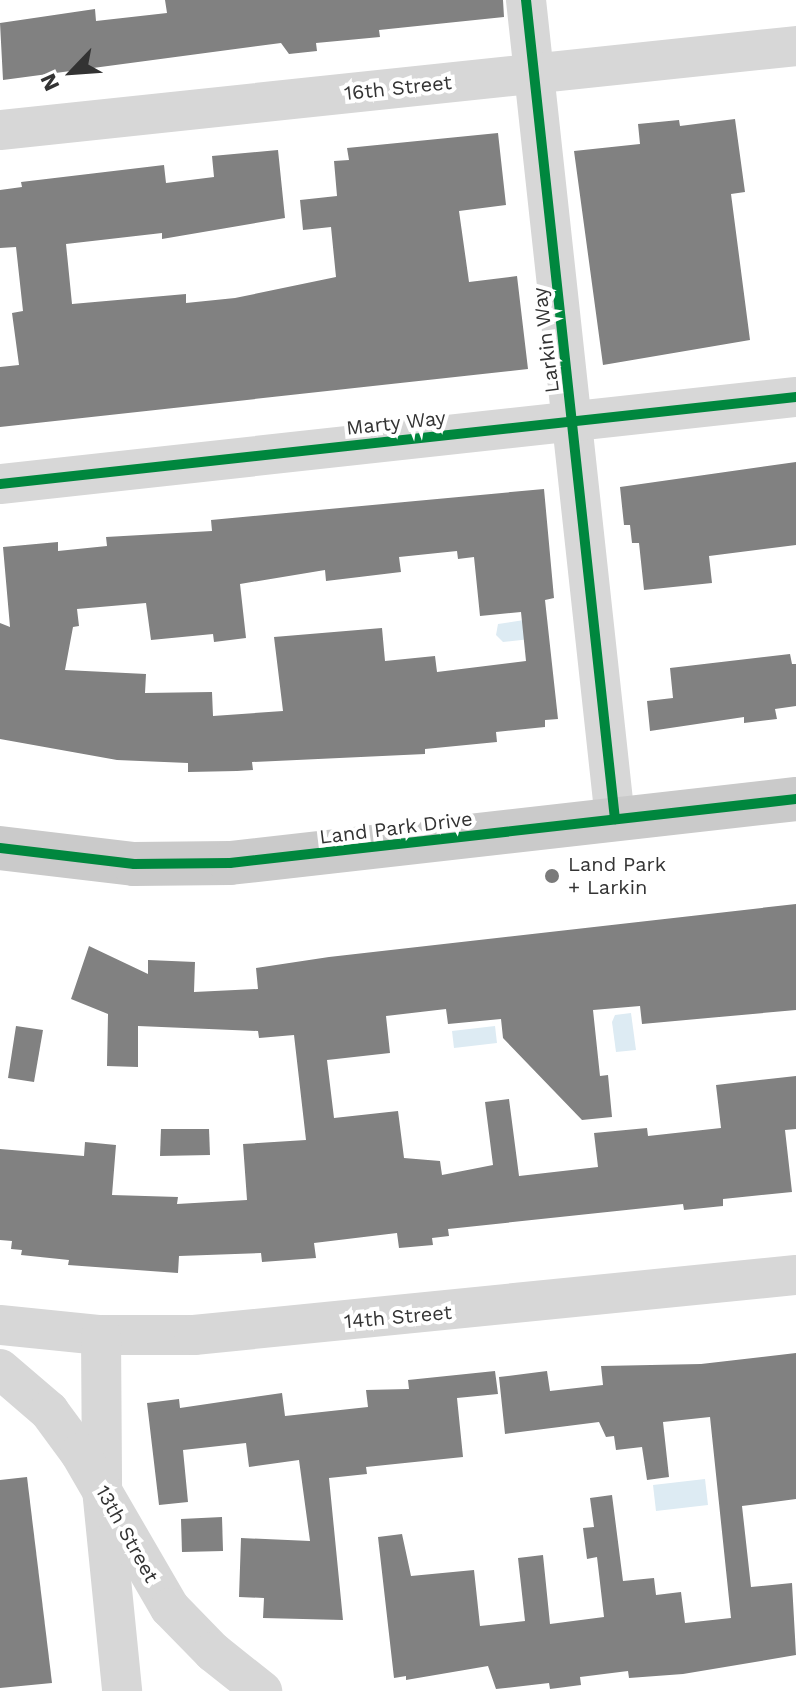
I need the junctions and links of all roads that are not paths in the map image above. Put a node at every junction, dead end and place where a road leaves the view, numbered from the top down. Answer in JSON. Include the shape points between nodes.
{"nodes":[{"id":1,"x":526,"y":0,"type":"edge"},
{"id":2,"x":796,"y":46,"type":"edge"},
{"id":3,"x":534,"y":74,"type":"junction"},
{"id":4,"x":0,"y":130,"type":"edge"},
{"id":5,"x":796,"y":397,"type":"edge"},
{"id":6,"x":573,"y":422,"type":"junction"},
{"id":7,"x":0,"y":484,"type":"edge"},
{"id":8,"x":796,"y":799,"type":"edge"},
{"id":9,"x":615,"y":819,"type":"junction"},
{"id":10,"x":0,"y":848,"type":"edge"},
{"id":11,"x":796,"y":1275,"type":"edge"},
{"id":12,"x":0,"y":1325,"type":"edge"},
{"id":13,"x":101,"y":1335,"type":"junction"},
{"id":14,"x":0,"y":1369,"type":"edge"},
{"id":15,"x":102,"y":1489,"type":"junction"},
{"id":16,"x":122,"y":1691,"type":"edge"},
{"id":17,"x":262,"y":1691,"type":"edge"}],
"edges":[{"from":1,"to":3,"type":"street","name":"Larkin Way"},
{"from":2,"to":3,"type":"street","name":"16th Street"},
{"from":3,"to":4,"type":"street","name":"16th Street"},
{"from":3,"to":6,"type":"street","name":"Larkin Way"},
{"from":5,"to":6,"type":"street","name":"Marty Way"},
{"from":6,"to":7,"type":"street","name":"Marty Way"},
{"from":6,"to":9,"type":"street","name":"Larkin Way"},
{"from":8,"to":9,"type":"main road","name":"Land Park Drive"},
{"from":9,"to":10,"type":"main road","name":"Land Park Drive","via":[[230,863],[134,864]]},
{"from":11,"to":13,"type":"street","name":"14th Street","via":[[194,1335]]},
{"from":12,"to":13,"type":"street","name":"14th Street"},
{"from":13,"to":15,"type":"street"},
{"from":14,"to":15,"type":"street","name":"13th Street","via":[[49,1411]]},
{"from":15,"to":16,"type":"street"},
{"from":15,"to":17,"type":"street","name":"13th Street","via":[[170,1608]]}]}
